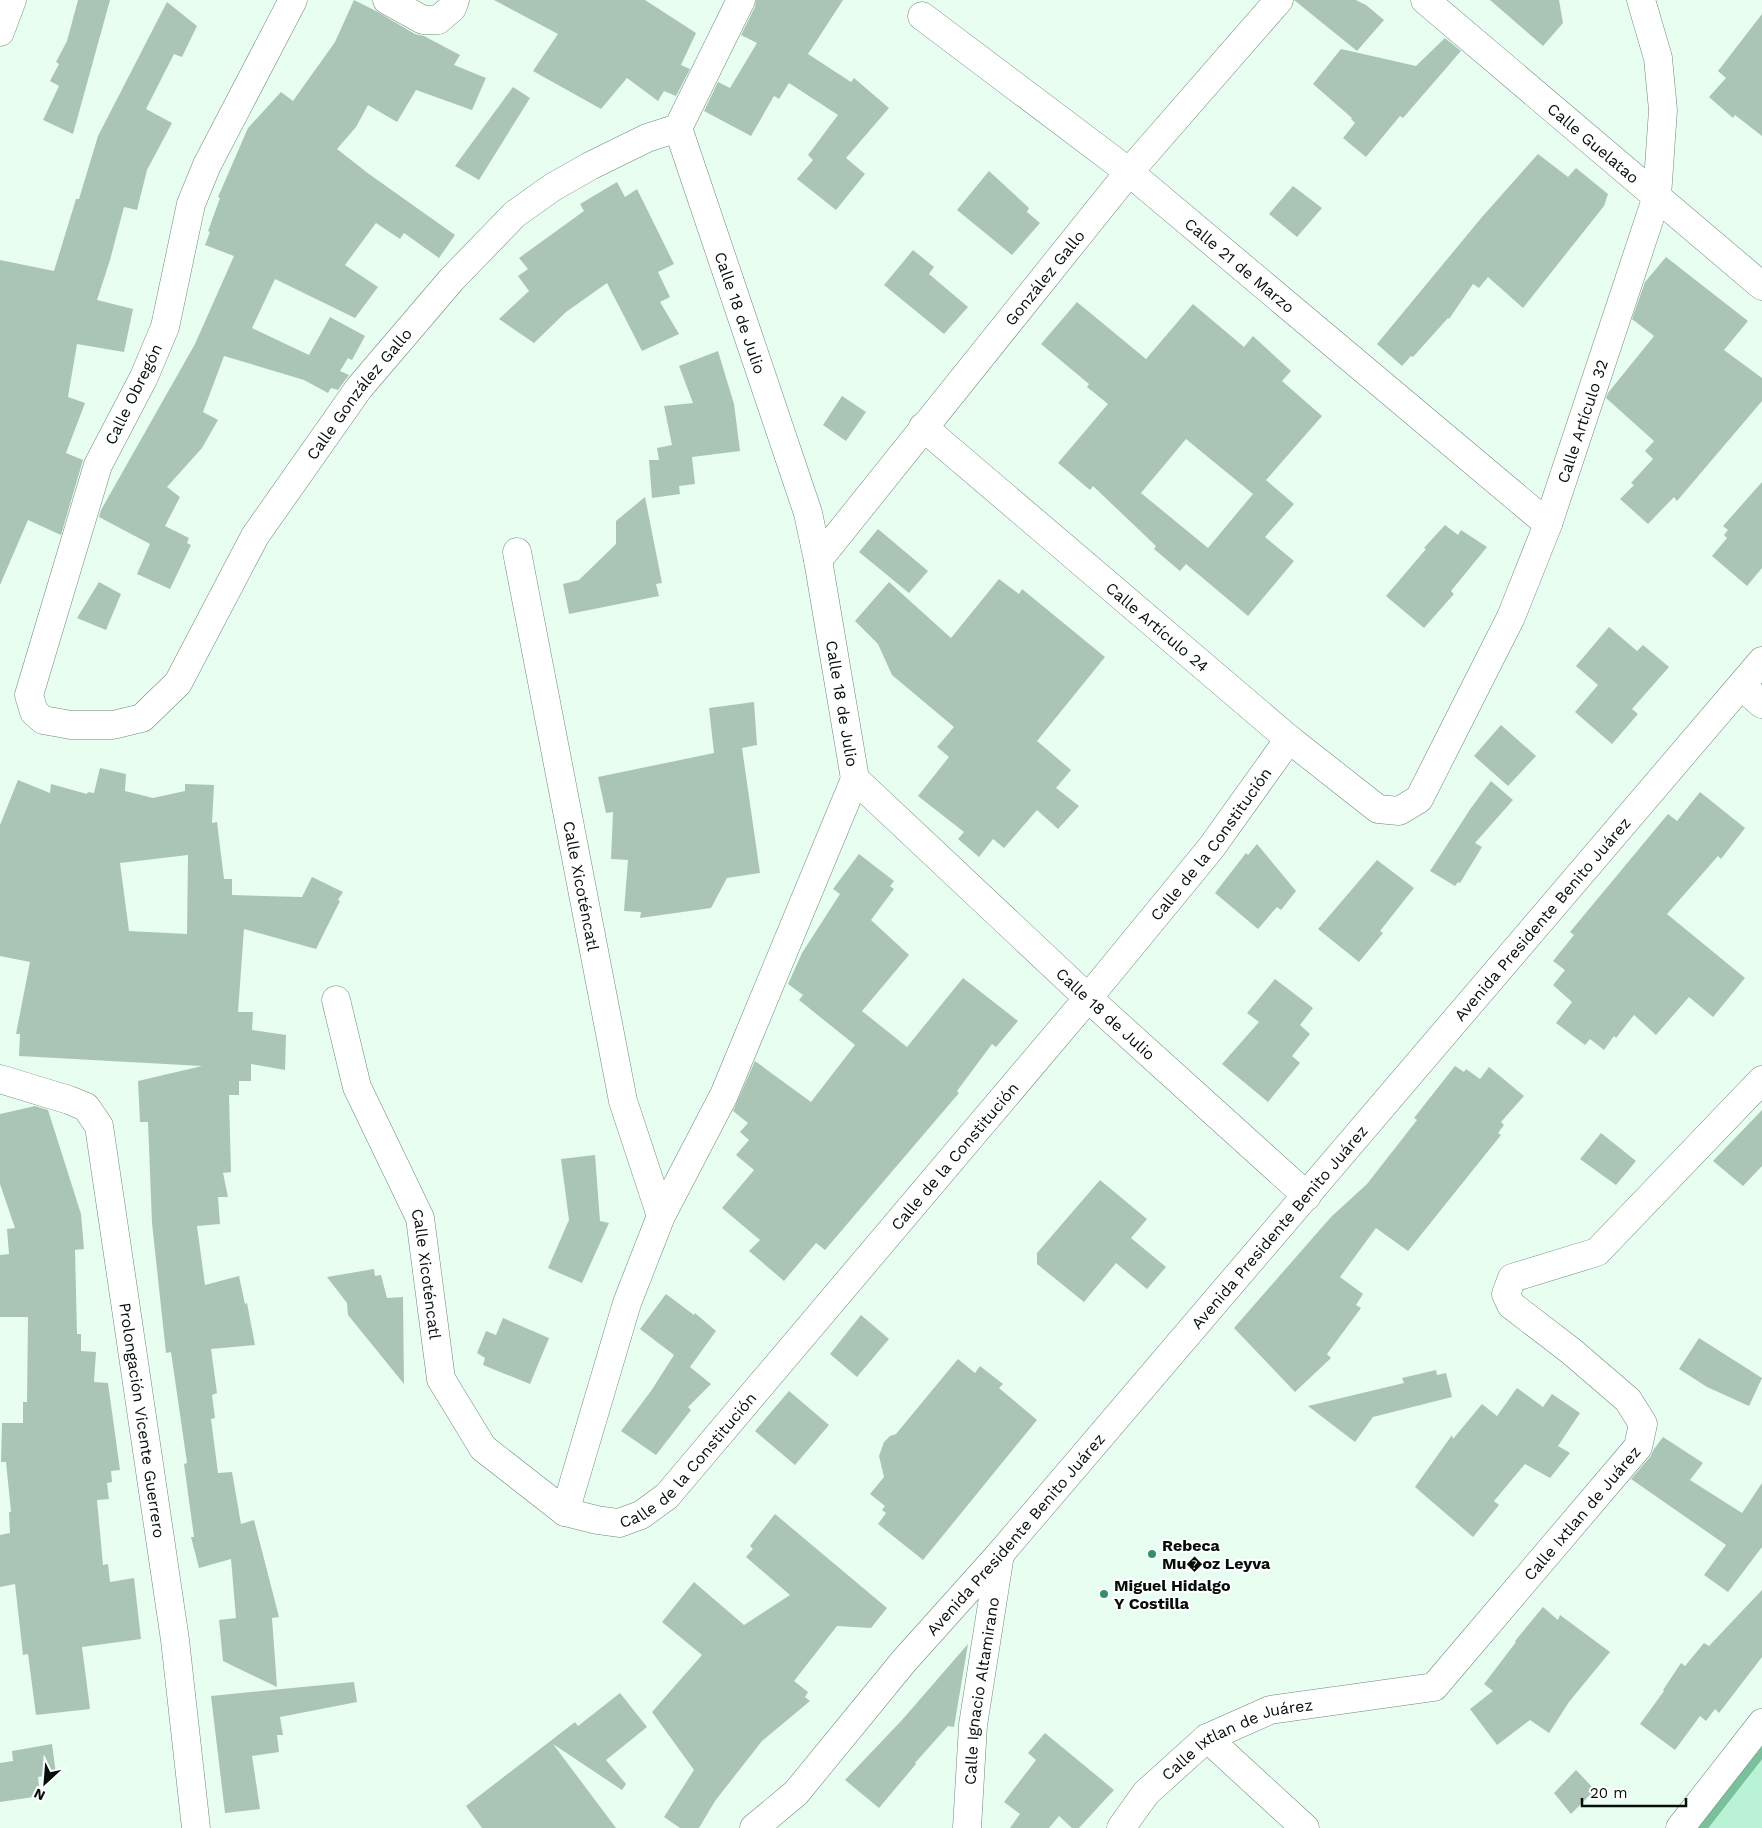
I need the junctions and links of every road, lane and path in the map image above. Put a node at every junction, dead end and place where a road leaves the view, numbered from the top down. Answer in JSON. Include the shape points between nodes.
{"nodes":[{"id":1,"x":12,"y":0,"type":"edge"},
{"id":2,"x":293,"y":0,"type":"edge"},
{"id":3,"x":387,"y":0,"type":"edge"},
{"id":4,"x":456,"y":0,"type":"edge"},
{"id":5,"x":741,"y":0,"type":"edge"},
{"id":6,"x":1279,"y":0,"type":"edge"},
{"id":7,"x":1425,"y":0,"type":"edge"},
{"id":8,"x":1641,"y":0,"type":"edge"},
{"id":9,"x":922,"y":16,"type":"dead end"},
{"id":10,"x":0,"y":32,"type":"edge"},
{"id":11,"x":678,"y":128,"type":"junction"},
{"id":12,"x":1130,"y":172,"type":"junction"},
{"id":13,"x":1657,"y":196,"type":"junction"},
{"id":14,"x":1762,"y":286,"type":"edge"},
{"id":15,"x":923,"y":427,"type":"junction"},
{"id":16,"x":1548,"y":524,"type":"junction"},
{"id":17,"x":518,"y":552,"type":"dead end"},
{"id":18,"x":818,"y":560,"type":"junction"},
{"id":19,"x":1762,"y":661,"type":"edge"},
{"id":20,"x":1741,"y":686,"type":"junction"},
{"id":21,"x":1762,"y":704,"type":"edge"},
{"id":22,"x":142,"y":718,"type":"joint"},
{"id":23,"x":1289,"y":739,"type":"junction"},
{"id":24,"x":855,"y":779,"type":"junction"},
{"id":25,"x":1398,"y":811,"type":"joint"},
{"id":26,"x":1088,"y":998,"type":"junction"},
{"id":27,"x":336,"y":1000,"type":"dead end"},
{"id":28,"x":0,"y":1080,"type":"edge"},
{"id":29,"x":1762,"y":1080,"type":"edge"},
{"id":30,"x":1306,"y":1196,"type":"junction"},
{"id":31,"x":661,"y":1216,"type":"junction"},
{"id":32,"x":565,"y":1512,"type":"junction"},
{"id":33,"x":1000,"y":1554,"type":"junction"},
{"id":34,"x":1762,"y":1723,"type":"edge"},
{"id":35,"x":1207,"y":1738,"type":"junction"},
{"id":36,"x":796,"y":1793,"type":"junction"},
{"id":37,"x":196,"y":1828,"type":"edge"},
{"id":38,"x":754,"y":1828,"type":"edge"},
{"id":39,"x":782,"y":1828,"type":"edge"},
{"id":40,"x":968,"y":1828,"type":"edge"},
{"id":41,"x":1120,"y":1828,"type":"edge"},
{"id":42,"x":1305,"y":1828,"type":"edge"},
{"id":43,"x":1680,"y":1828,"type":"edge"}],
"edges":[{"from":1,"to":10,"type":"street"},
{"from":2,"to":22,"type":"street","name":"Calle Obregón","via":[[207,165],[191,204],[165,327],[144,377],[98,464],[28,695],[34,712],[43,720],[71,725],[113,725]]},
{"from":3,"to":4,"type":"street","via":[[423,20],[438,20]]},
{"from":5,"to":11,"type":"street"},
{"from":6,"to":12,"type":"street","name":"González Gallo"},
{"from":7,"to":13,"type":"street","name":"Calle Guelatao"},
{"from":8,"to":13,"type":"street","name":"Calle Artículo 32","via":[[1658,58],[1663,110]]},
{"from":9,"to":12,"type":"street","name":"Calle 21 de Marzo"},
{"from":11,"to":18,"type":"street","name":"Calle 18 de Julio","via":[[808,513]]},
{"from":11,"to":22,"type":"street","name":"Calle González Gallo","via":[[646,138],[553,187],[515,214],[452,279],[359,388],[254,536],[178,683]]},
{"from":12,"to":15,"type":"street","name":"González Gallo"},
{"from":12,"to":16,"type":"street","name":"Calle 21 de Marzo"},
{"from":13,"to":14,"type":"street","name":"Calle Guelatao"},
{"from":13,"to":16,"type":"street","name":"Calle Artículo 32"},
{"from":15,"to":18,"type":"street","name":"González Gallo"},
{"from":15,"to":23,"type":"street","name":"Calle Artículo 24"},
{"from":16,"to":25,"type":"street","name":"Calle Artículo 32","via":[[1511,617],[1419,799]]},
{"from":17,"to":31,"type":"street","name":"Calle Xicoténcatl","via":[[623,1101]]},
{"from":18,"to":24,"type":"street","name":"Calle 18 de Julio"},
{"from":19,"to":20,"type":"street","name":"Avenida Presidente Benito Juárez"},
{"from":20,"to":21,"type":"street"},
{"from":20,"to":30,"type":"street","name":"Avenida Presidente Benito Juárez"},
{"from":23,"to":25,"type":"street","name":"Calle Artículo 24","via":[[1378,808]]},
{"from":23,"to":26,"type":"street","name":"Calle de la Constitución","via":[[1211,848]]},
{"from":24,"to":26,"type":"street","name":"Calle 18 de Julio"},
{"from":24,"to":31,"type":"street","via":[[724,1095]]},
{"from":26,"to":30,"type":"street","name":"Calle 18 de Julio"},
{"from":26,"to":32,"type":"street","name":"Calle de la Constitución","via":[[667,1496],[641,1515],[619,1523]]},
{"from":27,"to":32,"type":"street","name":"Calle Xicoténcatl","via":[[357,1087],[420,1218],[441,1379],[483,1448]]},
{"from":28,"to":37,"type":"street","name":"Prolongación Vicente Guerrero","via":[[86,1107],[99,1126],[175,1640]]},
{"from":29,"to":35,"type":"street","name":"Calle Ixtlan de Juárez","via":[[1597,1252],[1512,1278],[1506,1294],[1511,1305],[1571,1350],[1628,1400],[1643,1424],[1638,1447],[1434,1687],[1270,1710]]},
{"from":30,"to":33,"type":"street","name":"Avenida Presidente Benito Juárez"},
{"from":31,"to":32,"type":"street","via":[[627,1303]]},
{"from":33,"to":36,"type":"street","name":"Avenida Presidente Benito Juárez","via":[[904,1661]]},
{"from":33,"to":40,"type":"street","name":"Calle Ignacio Altamirano","via":[[973,1725]]},
{"from":34,"to":43,"type":"street"},
{"from":35,"to":41,"type":"street","name":"Calle Ixtlan de Juárez","via":[[1146,1793]]},
{"from":35,"to":42,"type":"street"},
{"from":36,"to":38,"type":"street","name":"Avenida Presidente Benito Juárez"},
{"from":36,"to":39,"type":"street","name":"Avenida Presidente Benito Juárez"}]}
